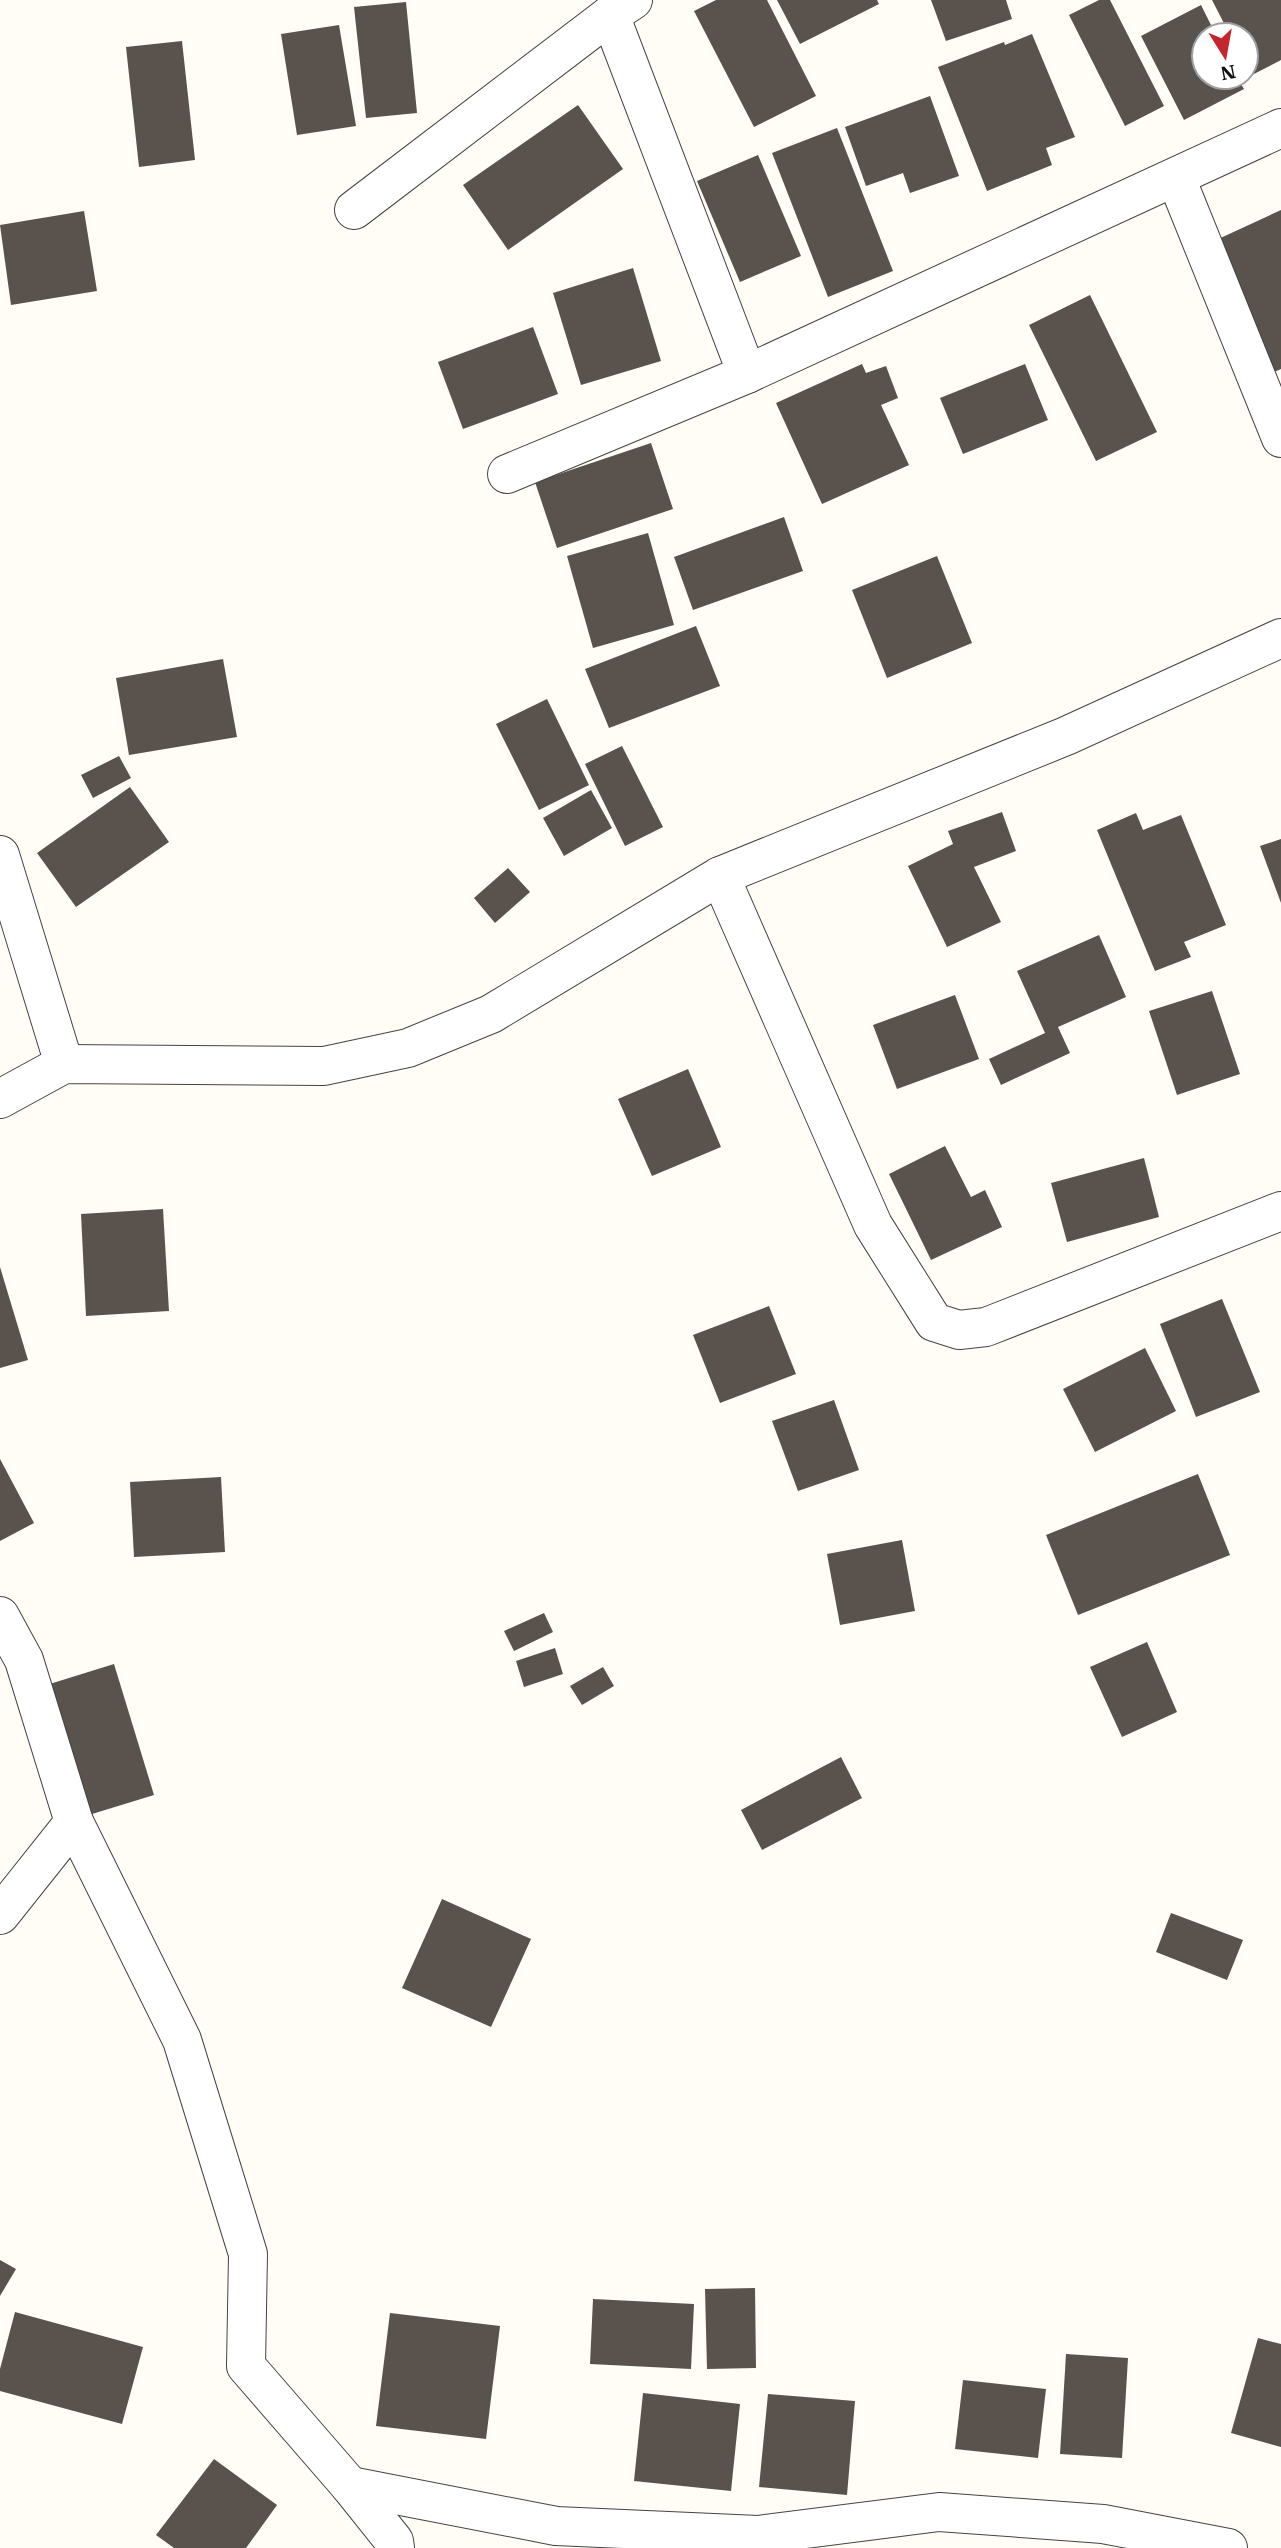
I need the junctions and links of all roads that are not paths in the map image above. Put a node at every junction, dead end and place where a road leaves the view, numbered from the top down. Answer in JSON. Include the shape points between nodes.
{"nodes":[{"id":1,"x":621,"y":7,"type":"edge"},
{"id":2,"x":1281,"y":128,"type":"edge"},
{"id":3,"x":1176,"y":178,"type":"junction"},
{"id":4,"x":354,"y":211,"type":"dead end"},
{"id":5,"x":747,"y":374,"type":"junction"},
{"id":6,"x":1281,"y":438,"type":"edge"},
{"id":7,"x":507,"y":474,"type":"dead end"},
{"id":8,"x":1281,"y":638,"type":"edge"},
{"id":9,"x":0,"y":855,"type":"edge"},
{"id":10,"x":720,"y":876,"type":"junction"},
{"id":11,"x":64,"y":1064,"type":"junction"},
{"id":12,"x":0,"y":1099,"type":"edge"},
{"id":13,"x":1281,"y":1211,"type":"edge"},
{"id":14,"x":0,"y":1616,"type":"edge"},
{"id":15,"x":74,"y":1822,"type":"junction"},
{"id":16,"x":0,"y":1915,"type":"edge"},
{"id":17,"x":350,"y":2486,"type":"junction"},
{"id":18,"x":395,"y":2548,"type":"edge"},
{"id":19,"x":1228,"y":2548,"type":"edge"}],
"edges":[{"from":1,"to":4,"type":"street"},
{"from":1,"to":5,"type":"street"},
{"from":2,"to":3,"type":"street"},
{"from":3,"to":5,"type":"street"},
{"from":3,"to":6,"type":"street"},
{"from":5,"to":7,"type":"street"},
{"from":8,"to":10,"type":"street","via":[[1066,736]]},
{"from":9,"to":11,"type":"street"},
{"from":10,"to":11,"type":"street","via":[[491,1014],[408,1048],[324,1066]]},
{"from":10,"to":13,"type":"street","via":[[873,1225],[934,1322],[959,1330],[986,1327]]},
{"from":11,"to":12,"type":"street"},
{"from":14,"to":15,"type":"street","via":[[24,1660]]},
{"from":15,"to":16,"type":"street"},
{"from":15,"to":17,"type":"street","via":[[182,2040],[248,2254],[246,2366]]},
{"from":17,"to":18,"type":"street"},
{"from":17,"to":19,"type":"street","via":[[556,2526],[758,2535],[939,2512],[1103,2525]]}]}
